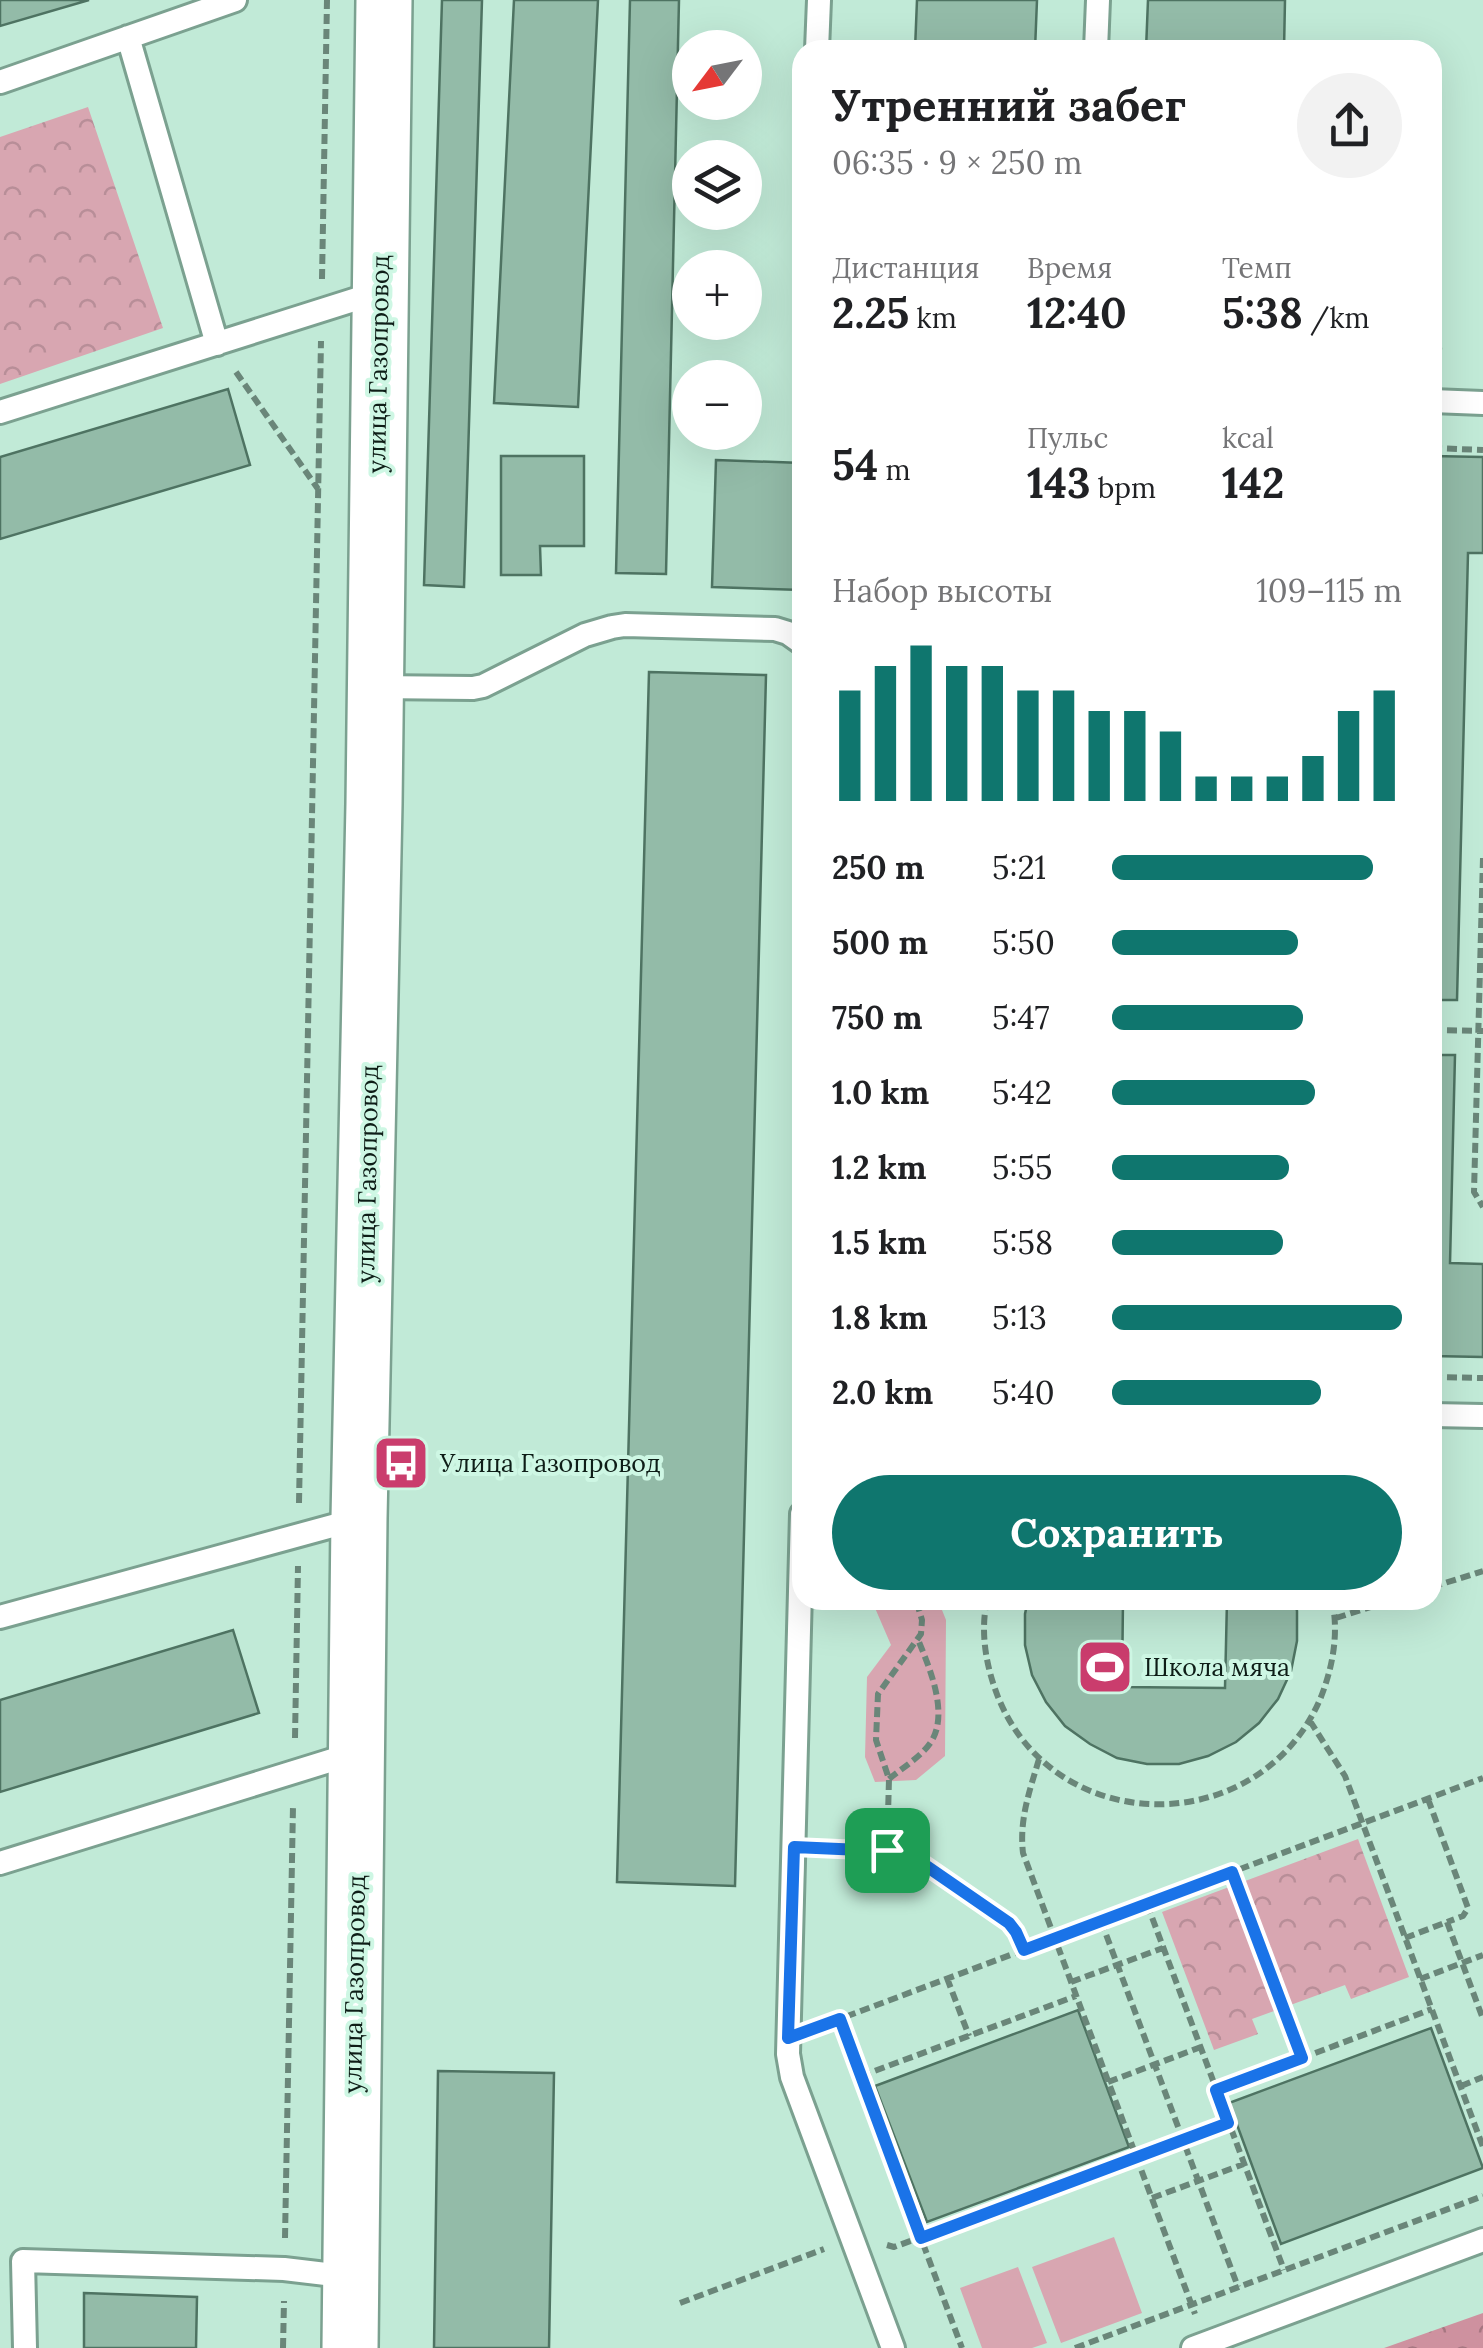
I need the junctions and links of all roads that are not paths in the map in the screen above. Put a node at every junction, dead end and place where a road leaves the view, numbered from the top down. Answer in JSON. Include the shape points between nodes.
{"nodes":[{"id":1,"x":235,"y":0,"type":"edge"},
{"id":2,"x":384,"y":0,"type":"edge"},
{"id":3,"x":819,"y":0,"type":"edge"},
{"id":4,"x":1098,"y":0,"type":"edge"},
{"id":5,"x":128,"y":37,"type":"junction"},
{"id":6,"x":817,"y":40,"type":"edge"},
{"id":7,"x":1096,"y":40,"type":"edge"},
{"id":8,"x":0,"y":82,"type":"edge"},
{"id":9,"x":379,"y":292,"type":"junction"},
{"id":10,"x":217,"y":344,"type":"junction"},
{"id":11,"x":1442,"y":401,"type":"edge"},
{"id":12,"x":1483,"y":403,"type":"edge"},
{"id":13,"x":0,"y":412,"type":"edge"},
{"id":14,"x":792,"y":637,"type":"edge"},
{"id":15,"x":375,"y":687,"type":"junction"},
{"id":16,"x":1442,"y":1415,"type":"edge"},
{"id":17,"x":1483,"y":1416,"type":"edge"},
{"id":18,"x":359,"y":1518,"type":"junction"},
{"id":19,"x":800,"y":1610,"type":"edge"},
{"id":20,"x":0,"y":1617,"type":"edge"},
{"id":21,"x":357,"y":1752,"type":"junction"},
{"id":22,"x":0,"y":1863,"type":"edge"},
{"id":23,"x":1483,"y":2240,"type":"edge"},
{"id":24,"x":352,"y":2277,"type":"junction"},
{"id":25,"x":1199,"y":2346,"type":"edge"},
{"id":26,"x":25,"y":2348,"type":"edge"},
{"id":27,"x":350,"y":2348,"type":"edge"},
{"id":28,"x":894,"y":2348,"type":"edge"}],
"edges":[{"from":1,"to":5,"type":"lane"},
{"from":2,"to":9,"type":"street","name":"улица Газопровод"},
{"from":3,"to":6,"type":"lane"},
{"from":4,"to":7,"type":"lane"},
{"from":5,"to":8,"type":"lane"},
{"from":5,"to":10,"type":"lane"},
{"from":9,"to":10,"type":"lane"},
{"from":9,"to":15,"type":"street","name":"улица Газопровод"},
{"from":10,"to":13,"type":"lane"},
{"from":11,"to":12,"type":"lane"},
{"from":14,"to":15,"type":"lane","via":[[775,629],[625,625],[585,635],[483,686]]},
{"from":15,"to":18,"type":"street","name":"улица Газопровод"},
{"from":16,"to":17,"type":"lane"},
{"from":18,"to":20,"type":"lane"},
{"from":18,"to":21,"type":"street","name":"улица Газопровод"},
{"from":19,"to":28,"type":"lane","via":[[788,2054]]},
{"from":21,"to":22,"type":"lane"},
{"from":21,"to":24,"type":"street","name":"улица Газопровод"},
{"from":23,"to":25,"type":"lane"},
{"from":24,"to":26,"type":"lane","via":[[23,2261]]},
{"from":24,"to":27,"type":"street","name":"улица Газопровод"}]}
